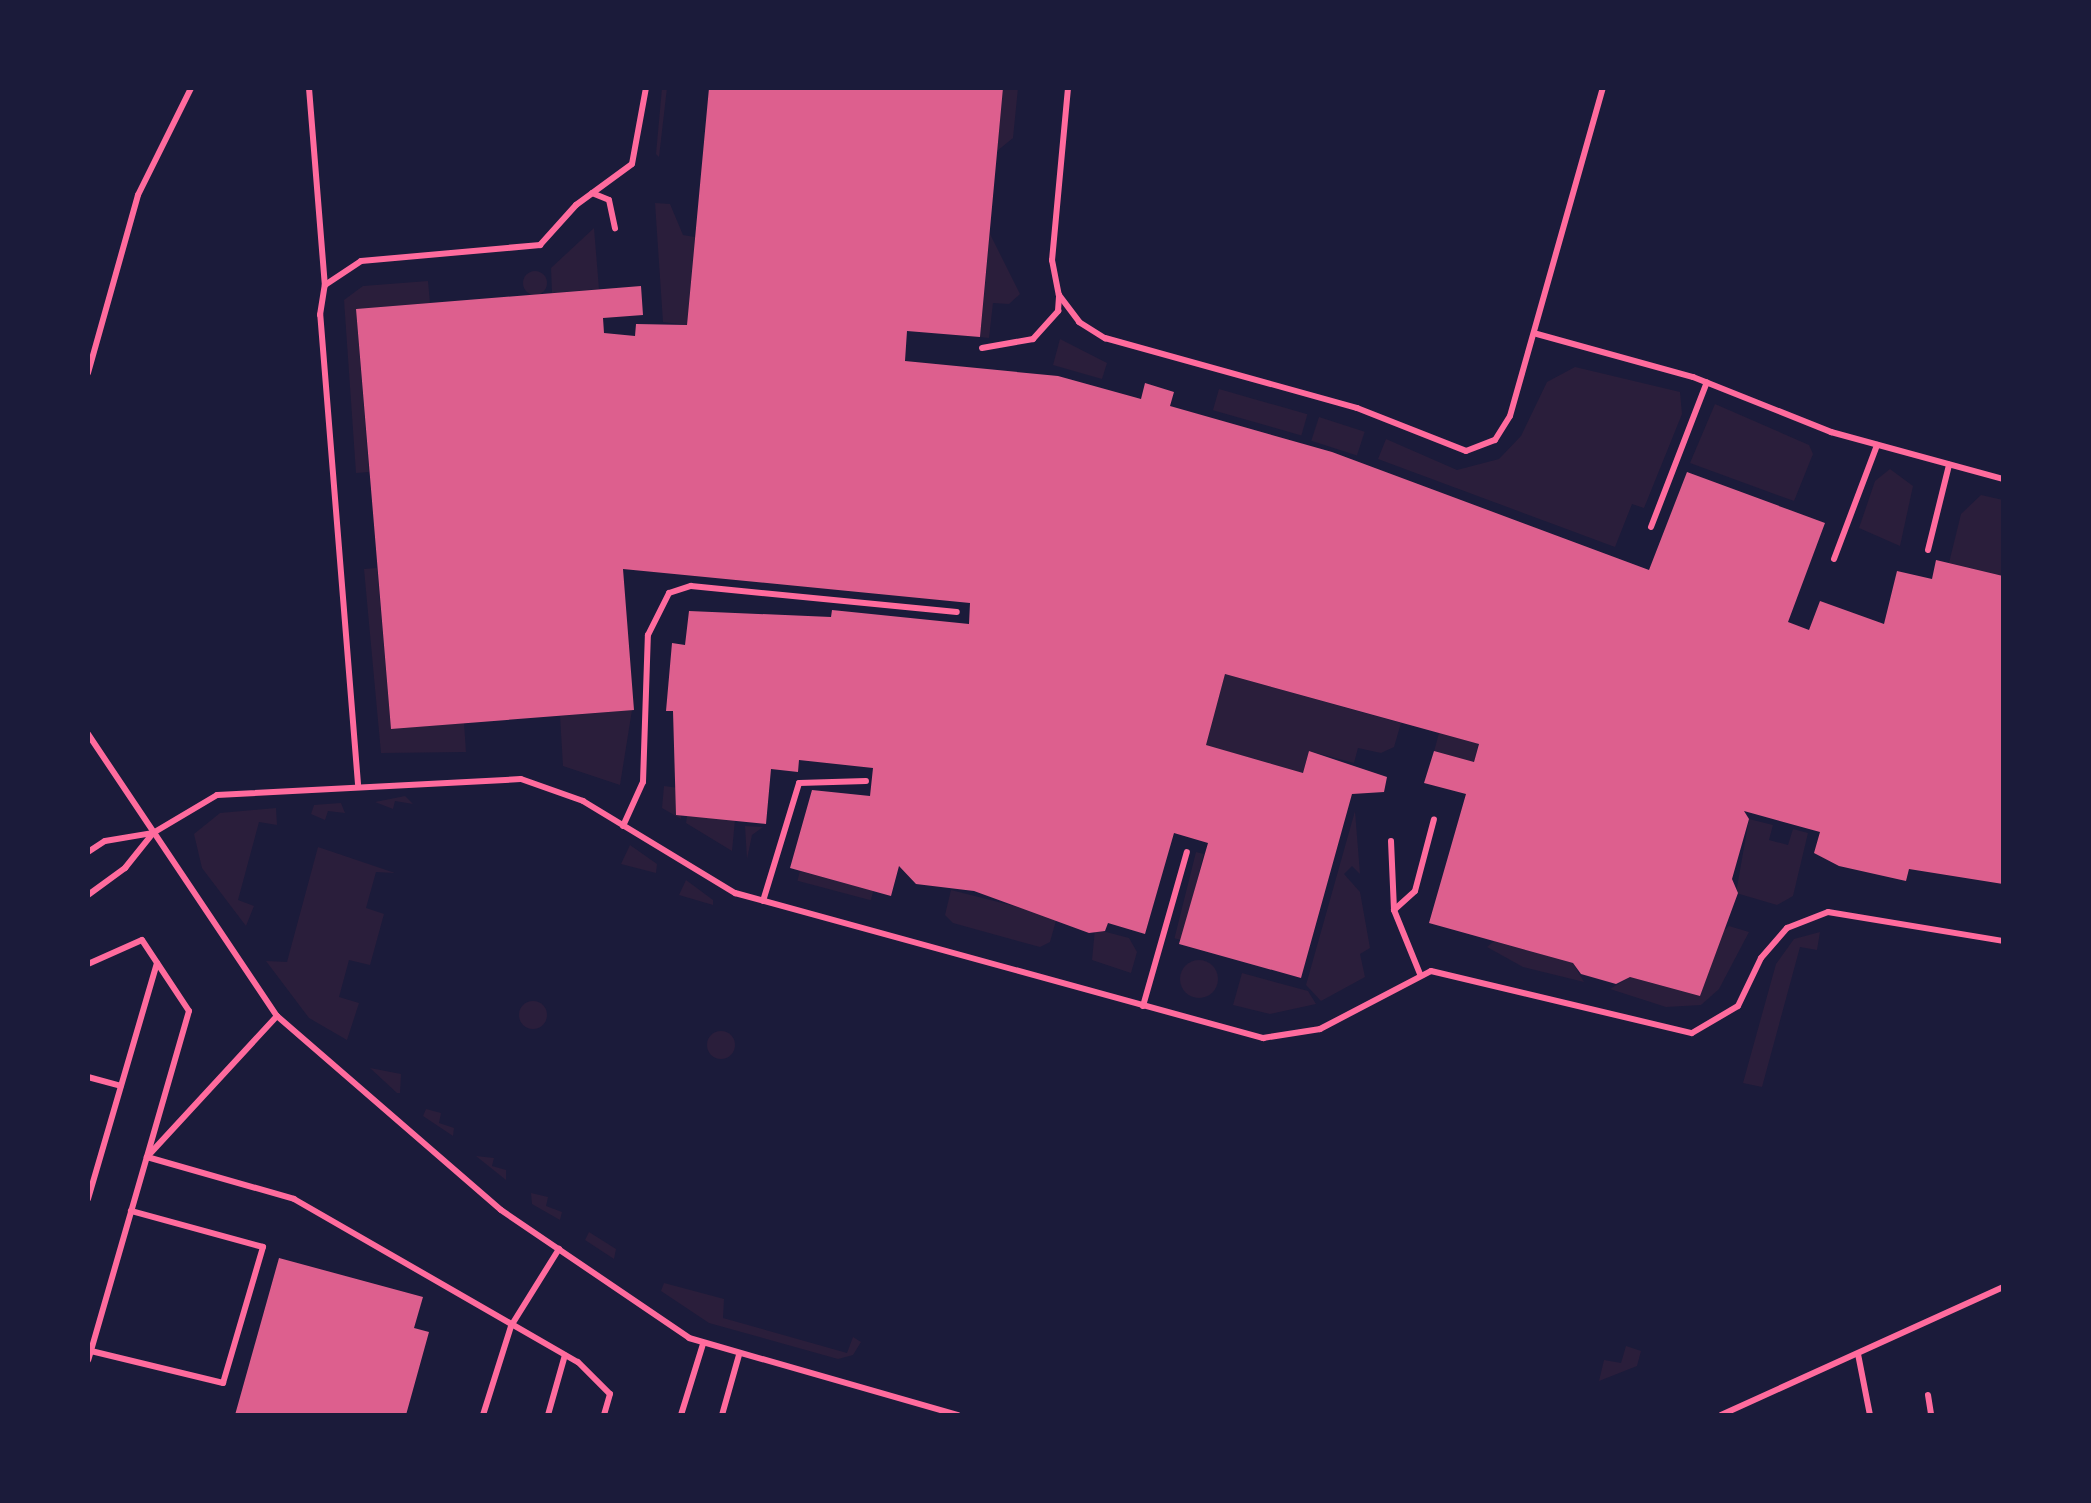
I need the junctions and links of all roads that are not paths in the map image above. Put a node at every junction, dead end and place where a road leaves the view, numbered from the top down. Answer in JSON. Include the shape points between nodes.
{"nodes":[{"id":1,"x":191,"y":88,"type":"edge"},
{"id":2,"x":309,"y":88,"type":"edge"},
{"id":3,"x":646,"y":88,"type":"edge"},
{"id":4,"x":1068,"y":88,"type":"edge"},
{"id":5,"x":1603,"y":88,"type":"edge"},
{"id":6,"x":591,"y":193,"type":"junction"},
{"id":7,"x":615,"y":228,"type":"dead end"},
{"id":8,"x":325,"y":285,"type":"junction"},
{"id":9,"x":1059,"y":295,"type":"junction"},
{"id":10,"x":1537,"y":334,"type":"junction"},
{"id":11,"x":982,"y":348,"type":"dead end"},
{"id":12,"x":88,"y":373,"type":"edge"},
{"id":13,"x":1707,"y":382,"type":"junction"},
{"id":14,"x":1877,"y":445,"type":"junction"},
{"id":15,"x":1949,"y":465,"type":"junction"},
{"id":16,"x":2003,"y":479,"type":"edge"},
{"id":17,"x":1651,"y":527,"type":"dead end"},
{"id":18,"x":1928,"y":550,"type":"dead end"},
{"id":19,"x":1834,"y":559,"type":"dead end"},
{"id":20,"x":957,"y":612,"type":"dead end"},
{"id":21,"x":88,"y":734,"type":"edge"},
{"id":22,"x":866,"y":781,"type":"dead end"},
{"id":23,"x":358,"y":784,"type":"junction"},
{"id":24,"x":1434,"y":819,"type":"dead end"},
{"id":25,"x":623,"y":826,"type":"junction"},
{"id":26,"x":153,"y":833,"type":"junction"},
{"id":27,"x":1391,"y":841,"type":"dead end"},
{"id":28,"x":88,"y":852,"type":"edge"},
{"id":29,"x":1187,"y":852,"type":"dead end"},
{"id":30,"x":88,"y":895,"type":"edge"},
{"id":31,"x":763,"y":901,"type":"junction"},
{"id":32,"x":1394,"y":910,"type":"junction"},
{"id":33,"x":2003,"y":941,"type":"edge"},
{"id":34,"x":157,"y":963,"type":"junction"},
{"id":35,"x":88,"y":964,"type":"edge"},
{"id":36,"x":1420,"y":974,"type":"junction"},
{"id":37,"x":1143,"y":1006,"type":"junction"},
{"id":38,"x":277,"y":1016,"type":"junction"},
{"id":39,"x":88,"y":1077,"type":"edge"},
{"id":40,"x":121,"y":1086,"type":"junction"},
{"id":41,"x":147,"y":1157,"type":"junction"},
{"id":42,"x":88,"y":1199,"type":"edge"},
{"id":43,"x":131,"y":1211,"type":"junction"},
{"id":44,"x":559,"y":1249,"type":"junction"},
{"id":45,"x":2003,"y":1287,"type":"edge"},
{"id":46,"x":511,"y":1326,"type":"junction"},
{"id":47,"x":703,"y":1344,"type":"junction"},
{"id":48,"x":91,"y":1351,"type":"junction"},
{"id":49,"x":1858,"y":1354,"type":"junction"},
{"id":50,"x":565,"y":1355,"type":"junction"},
{"id":51,"x":739,"y":1355,"type":"junction"},
{"id":52,"x":88,"y":1360,"type":"edge"},
{"id":53,"x":1928,"y":1395,"type":"dead end"},
{"id":54,"x":483,"y":1415,"type":"edge"},
{"id":55,"x":548,"y":1415,"type":"edge"},
{"id":56,"x":604,"y":1415,"type":"edge"},
{"id":57,"x":681,"y":1415,"type":"edge"},
{"id":58,"x":722,"y":1415,"type":"edge"},
{"id":59,"x":958,"y":1415,"type":"edge"},
{"id":60,"x":1721,"y":1415,"type":"edge"},
{"id":61,"x":1870,"y":1415,"type":"edge"},
{"id":62,"x":1931,"y":1415,"type":"edge"}],
"edges":[{"from":1,"to":12,"type":"lane","via":[[138,195]]},
{"from":2,"to":8,"type":"lane"},
{"from":3,"to":6,"type":"lane","via":[[641,142],[623,174]]},
{"from":4,"to":9,"type":"lane","via":[[1052,260]]},
{"from":5,"to":10,"type":"lane"},
{"from":6,"to":7,"type":"lane","via":[[609,200]]},
{"from":6,"to":8,"type":"lane","via":[[540,245],[361,261]]},
{"from":8,"to":23,"type":"lane","via":[[320,315]]},
{"from":9,"to":10,"type":"lane","via":[[1079,322],[1105,338],[1357,408],[1455,451],[1487,445],[1503,429]]},
{"from":9,"to":11,"type":"lane","via":[[1058,311],[1033,339]]},
{"from":10,"to":13,"type":"lane"},
{"from":13,"to":14,"type":"lane"},
{"from":13,"to":17,"type":"lane"},
{"from":14,"to":15,"type":"lane"},
{"from":14,"to":19,"type":"lane"},
{"from":15,"to":16,"type":"lane"},
{"from":15,"to":18,"type":"lane"},
{"from":20,"to":25,"type":"lane","via":[[691,586],[669,593],[648,635],[643,782]]},
{"from":21,"to":26,"type":"lane"},
{"from":22,"to":31,"type":"lane","via":[[799,783]]},
{"from":23,"to":25,"type":"lane","via":[[521,779],[583,801]]},
{"from":23,"to":26,"type":"lane","via":[[217,795]]},
{"from":24,"to":32,"type":"lane","via":[[1415,891]]},
{"from":25,"to":31,"type":"lane","via":[[724,889]]},
{"from":26,"to":28,"type":"lane","via":[[105,841]]},
{"from":26,"to":30,"type":"lane","via":[[125,868]]},
{"from":26,"to":38,"type":"lane"},
{"from":27,"to":32,"type":"lane"},
{"from":29,"to":37,"type":"lane"},
{"from":31,"to":37,"type":"lane"},
{"from":32,"to":36,"type":"lane"},
{"from":33,"to":36,"type":"lane","via":[[1814,914],[1770,944],[1727,1017],[1692,1033],[1450,973]]},
{"from":34,"to":35,"type":"lane","via":[[142,940]]},
{"from":34,"to":40,"type":"lane"},
{"from":34,"to":41,"type":"lane","via":[[189,1011]]},
{"from":36,"to":37,"type":"lane","via":[[1320,1029],[1282,1038]]},
{"from":38,"to":41,"type":"lane"},
{"from":38,"to":44,"type":"lane","via":[[484,1196]]},
{"from":39,"to":40,"type":"lane"},
{"from":40,"to":42,"type":"lane"},
{"from":41,"to":43,"type":"lane"},
{"from":41,"to":46,"type":"lane","via":[[294,1199]]},
{"from":43,"to":48,"type":"lane"},
{"from":43,"to":48,"type":"lane","via":[[263,1247],[223,1383]]},
{"from":44,"to":46,"type":"lane"},
{"from":44,"to":47,"type":"lane"},
{"from":45,"to":49,"type":"lane"},
{"from":46,"to":50,"type":"lane"},
{"from":46,"to":54,"type":"lane"},
{"from":47,"to":51,"type":"lane"},
{"from":47,"to":57,"type":"lane"},
{"from":48,"to":52,"type":"lane"},
{"from":49,"to":60,"type":"lane"},
{"from":49,"to":61,"type":"lane"},
{"from":50,"to":55,"type":"lane"},
{"from":50,"to":56,"type":"lane","via":[[610,1394]]},
{"from":51,"to":58,"type":"lane"},
{"from":51,"to":59,"type":"lane"},
{"from":53,"to":62,"type":"lane"}]}
